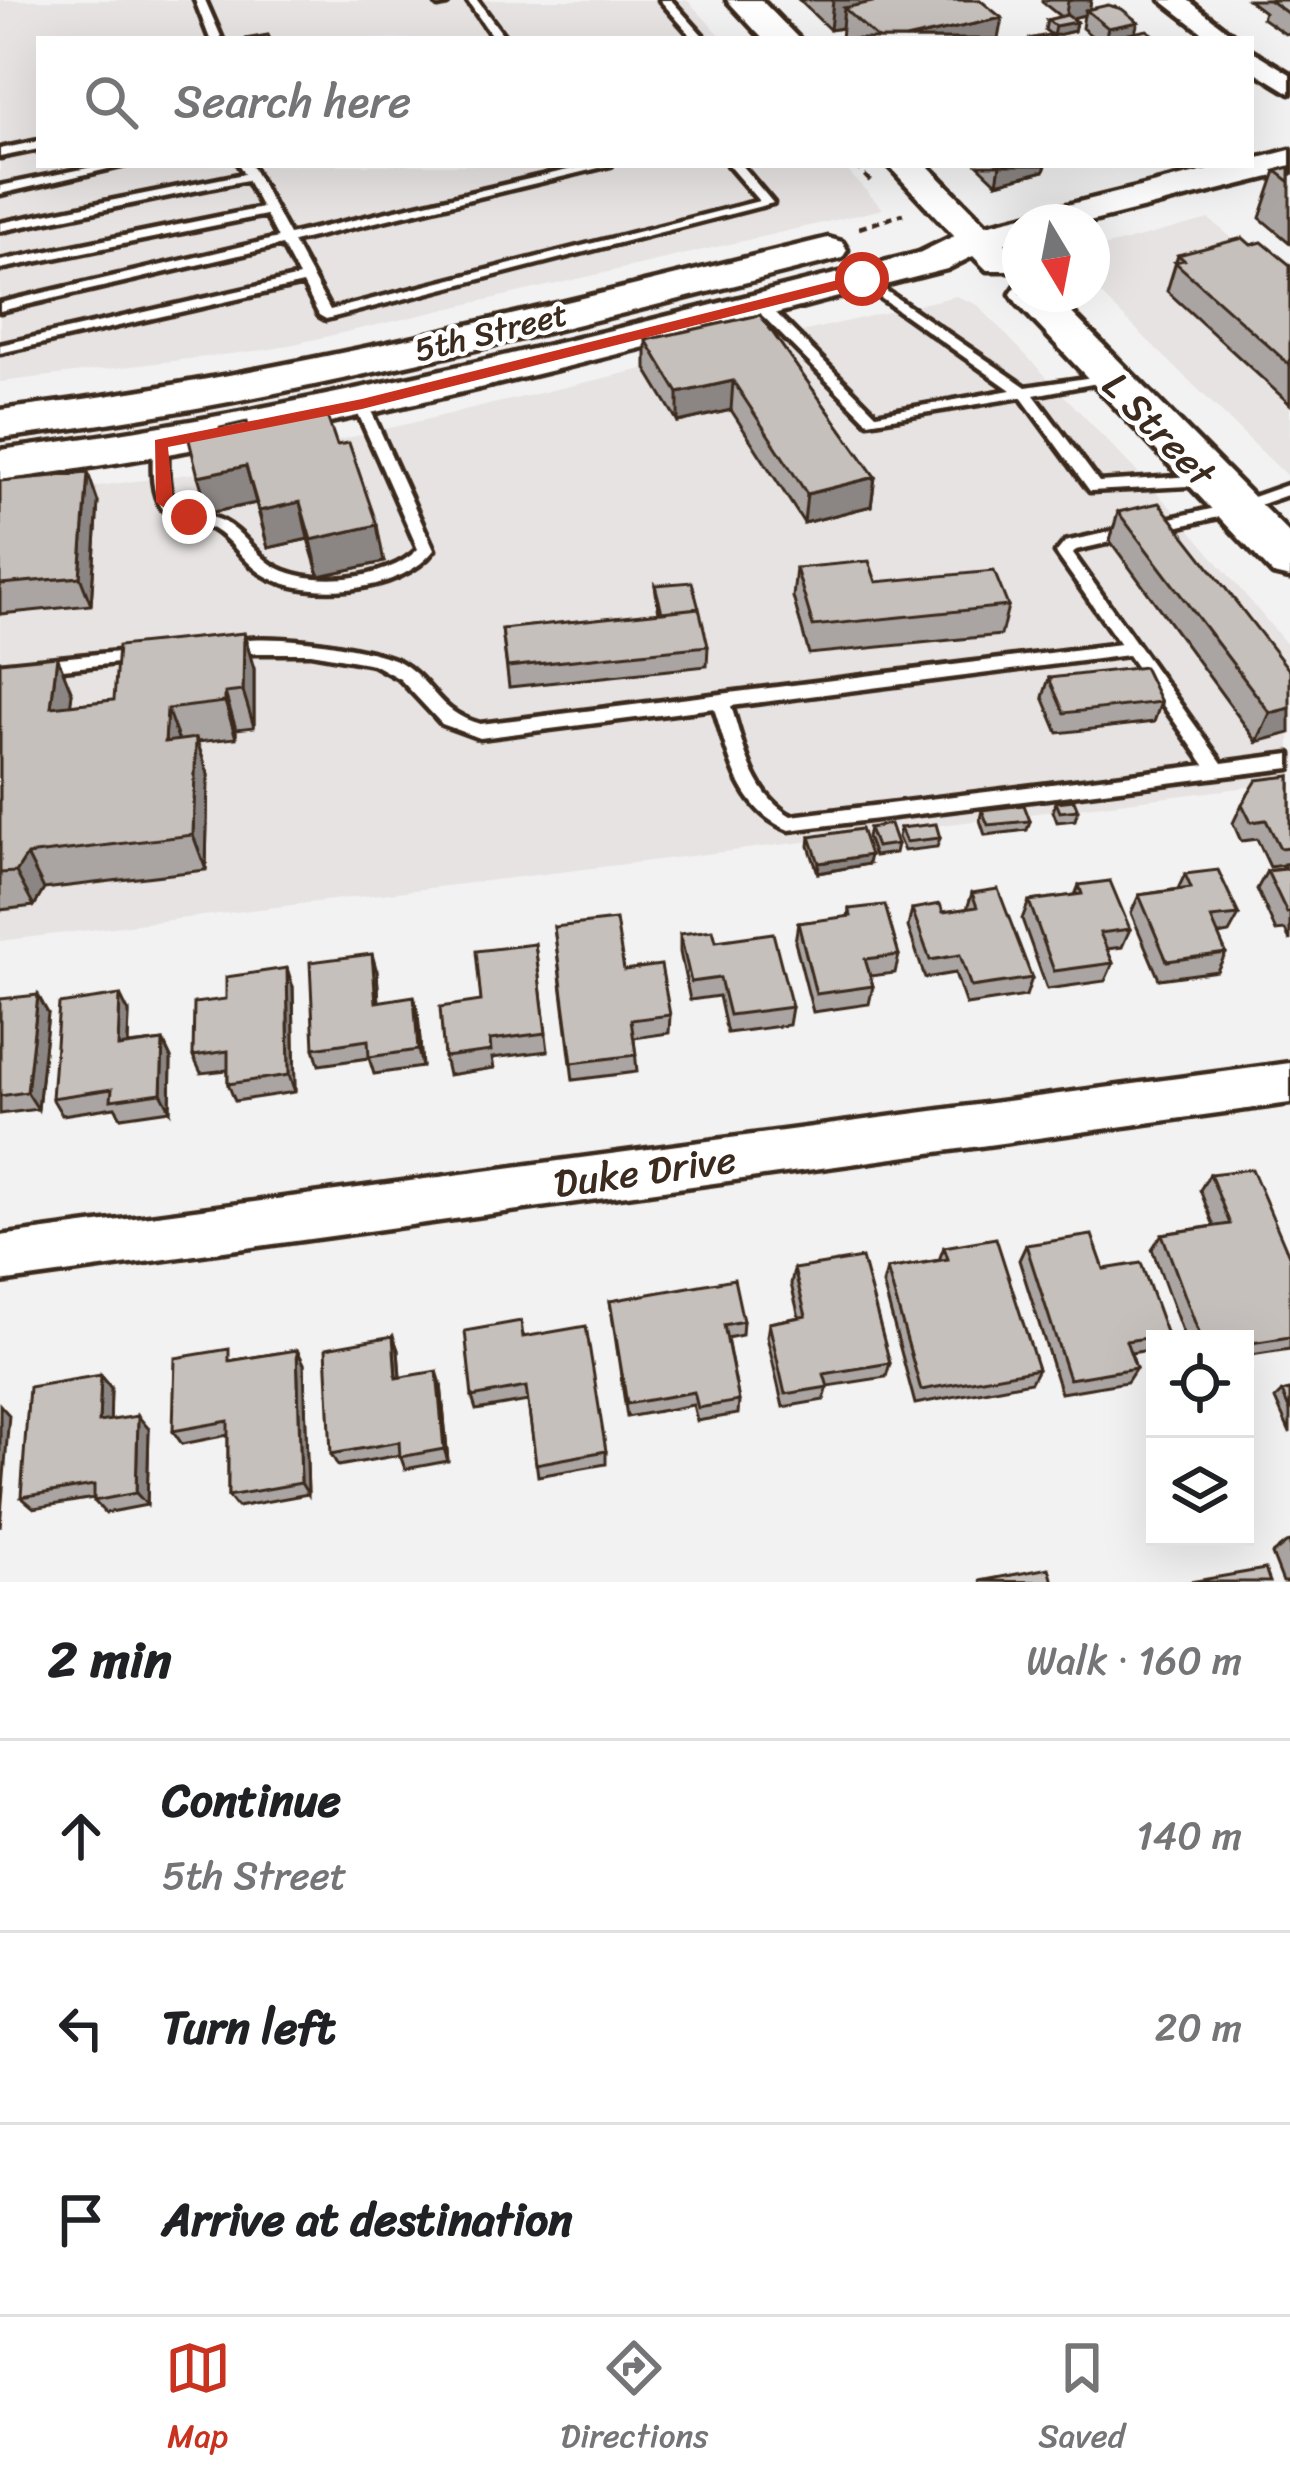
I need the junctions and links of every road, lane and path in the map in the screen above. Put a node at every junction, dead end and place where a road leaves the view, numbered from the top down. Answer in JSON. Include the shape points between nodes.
{"nodes":[{"id":1,"x":200,"y":0,"type":"edge"},
{"id":2,"x":472,"y":0,"type":"edge"},
{"id":3,"x":665,"y":0,"type":"edge"},
{"id":4,"x":743,"y":0,"type":"edge"},
{"id":5,"x":1173,"y":0,"type":"edge"},
{"id":6,"x":215,"y":36,"type":"edge"},
{"id":7,"x":498,"y":36,"type":"edge"},
{"id":8,"x":697,"y":36,"type":"edge"},
{"id":9,"x":779,"y":36,"type":"edge"},
{"id":10,"x":1222,"y":36,"type":"edge"},
{"id":11,"x":1254,"y":59,"type":"edge"},
{"id":12,"x":1290,"y":86,"type":"edge"},
{"id":13,"x":36,"y":146,"type":"edge"},
{"id":14,"x":0,"y":153,"type":"edge"},
{"id":15,"x":1290,"y":161,"type":"edge"},
{"id":16,"x":105,"y":168,"type":"edge"},
{"id":17,"x":592,"y":168,"type":"edge"},
{"id":18,"x":737,"y":168,"type":"edge"},
{"id":19,"x":909,"y":168,"type":"edge"},
{"id":20,"x":248,"y":171,"type":"edge"},
{"id":21,"x":0,"y":190,"type":"edge"},
{"id":22,"x":1110,"y":205,"type":"edge"},
{"id":23,"x":270,"y":210,"type":"junction"},
{"id":24,"x":0,"y":227,"type":"edge"},
{"id":25,"x":1002,"y":232,"type":"edge"},
{"id":26,"x":285,"y":238,"type":"junction"},
{"id":27,"x":979,"y":238,"type":"junction"},
{"id":28,"x":1002,"y":263,"type":"edge"},
{"id":29,"x":0,"y":266,"type":"edge"},
{"id":30,"x":307,"y":279,"type":"junction"},
{"id":31,"x":862,"y":279,"type":"junction"},
{"id":32,"x":760,"y":305,"type":"junction"},
{"id":33,"x":0,"y":307,"type":"edge"},
{"id":34,"x":1048,"y":312,"type":"edge"},
{"id":35,"x":0,"y":349,"type":"edge"},
{"id":36,"x":1108,"y":377,"type":"junction"},
{"id":37,"x":1025,"y":393,"type":"junction"},
{"id":38,"x":362,"y":404,"type":"junction"},
{"id":39,"x":0,"y":424,"type":"edge"},
{"id":40,"x":160,"y":443,"type":"junction"},
{"id":41,"x":0,"y":465,"type":"edge"},
{"id":42,"x":1290,"y":490,"type":"edge"},
{"id":43,"x":1222,"y":494,"type":"junction"},
{"id":44,"x":1290,"y":562,"type":"edge"},
{"id":45,"x":1131,"y":649,"type":"junction"},
{"id":46,"x":197,"y":650,"type":"edge"},
{"id":47,"x":151,"y":654,"type":"edge"},
{"id":48,"x":0,"y":670,"type":"edge"},
{"id":49,"x":720,"y":699,"type":"junction"},
{"id":50,"x":1290,"y":761,"type":"edge"},
{"id":51,"x":1217,"y":770,"type":"junction"},
{"id":52,"x":1290,"y":1083,"type":"edge"},
{"id":53,"x":0,"y":1259,"type":"edge"}],
"edges":[{"from":1,"to":6,"type":"lane"},
{"from":2,"to":7,"type":"lane"},
{"from":3,"to":8,"type":"lane"},
{"from":4,"to":9,"type":"main road"},
{"from":5,"to":10,"type":"street"},
{"from":11,"to":12,"type":"street"},
{"from":13,"to":14,"type":"lane"},
{"from":15,"to":22,"type":"main road"},
{"from":16,"to":21,"type":"lane"},
{"from":17,"to":26,"type":"lane"},
{"from":18,"to":30,"type":"lane","via":[[767,203],[326,315]]},
{"from":19,"to":27,"type":"main road"},
{"from":20,"to":23,"type":"lane"},
{"from":20,"to":24,"type":"lane"},
{"from":23,"to":26,"type":"lane"},
{"from":23,"to":29,"type":"lane"},
{"from":25,"to":27,"type":"main road","name":"5th Street"},
{"from":26,"to":30,"type":"lane"},
{"from":26,"to":33,"type":"lane"},
{"from":27,"to":28,"type":"main road"},
{"from":27,"to":31,"type":"main road","name":"5th Street","via":[[933,261]]},
{"from":27,"to":39,"type":"main road","name":"5th Street","via":[[893,234],[281,382]]},
{"from":30,"to":35,"type":"lane"},
{"from":31,"to":32,"type":"main road","name":"5th Street"},
{"from":31,"to":37,"type":"lane"},
{"from":32,"to":37,"type":"lane","via":[[873,419]]},
{"from":32,"to":38,"type":"main road","name":"5th Street"},
{"from":34,"to":36,"type":"main road","name":"L Street"},
{"from":36,"to":37,"type":"lane"},
{"from":36,"to":43,"type":"main road","name":"L Street"},
{"from":37,"to":43,"type":"lane","via":[[1095,488]]},
{"from":38,"to":40,"type":"main road","name":"5th Street"},
{"from":38,"to":40,"type":"lane","via":[[426,550],[420,561],[366,579],[298,582],[268,570],[232,534],[173,511],[165,502]]},
{"from":40,"to":41,"type":"main road","name":"5th Street"},
{"from":42,"to":43,"type":"lane"},
{"from":43,"to":44,"type":"main road","name":"L Street"},
{"from":43,"to":45,"type":"lane","via":[[1064,553]]},
{"from":45,"to":49,"type":"lane"},
{"from":45,"to":51,"type":"lane"},
{"from":46,"to":49,"type":"lane","via":[[267,643],[392,666],[451,725],[480,731]]},
{"from":47,"to":48,"type":"lane"},
{"from":49,"to":51,"type":"lane","via":[[754,796],[766,814],[789,823]]},
{"from":50,"to":51,"type":"lane"},
{"from":52,"to":53,"type":"street","name":"Duke Drive"}]}
